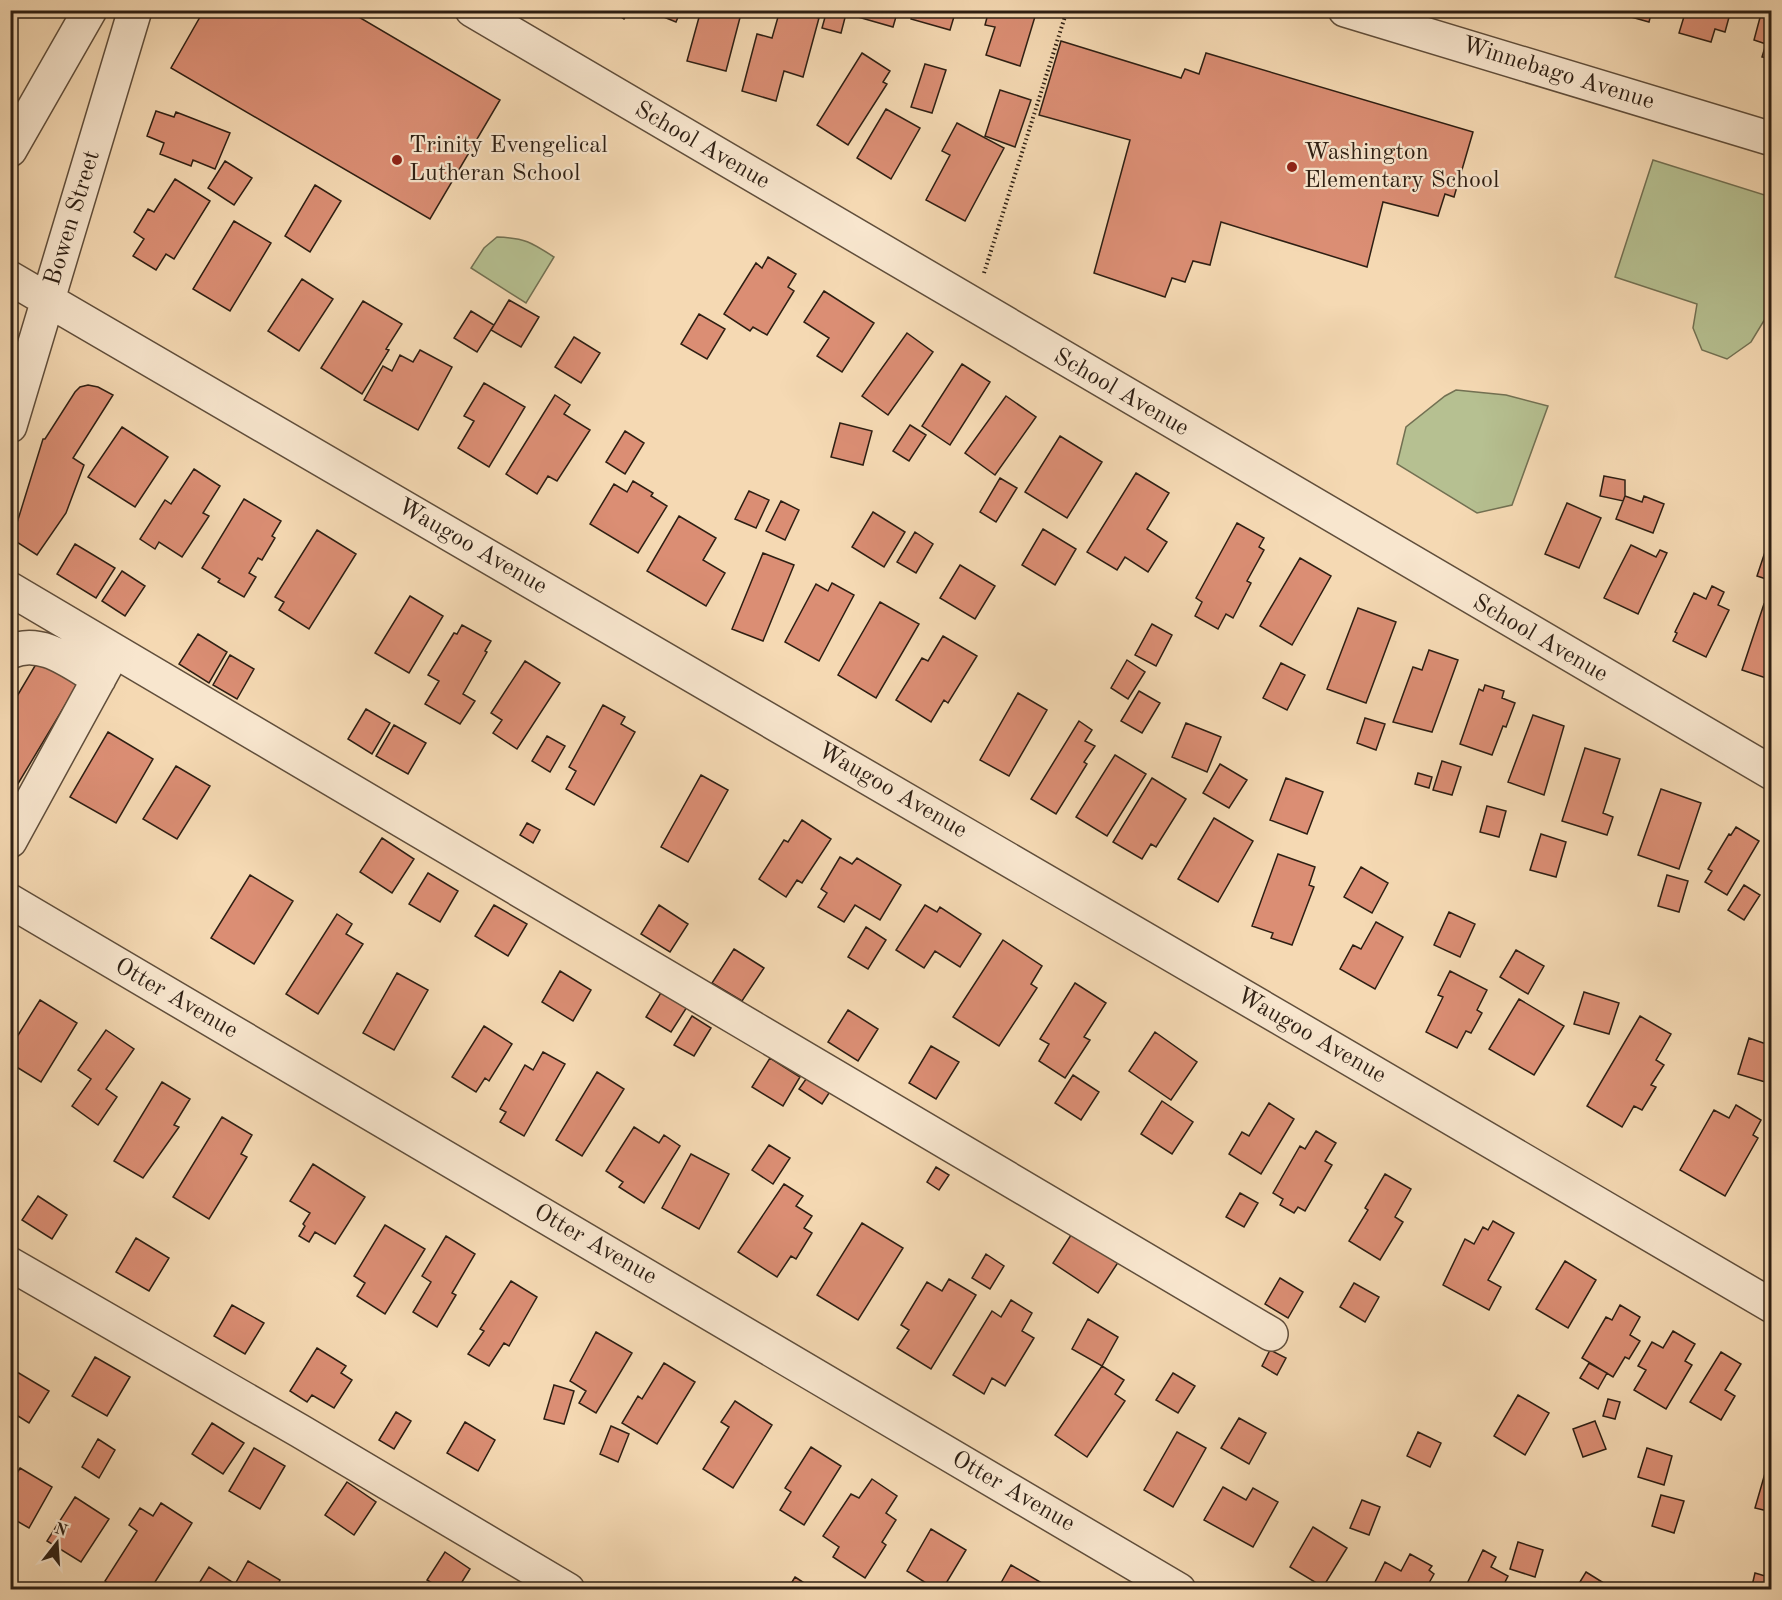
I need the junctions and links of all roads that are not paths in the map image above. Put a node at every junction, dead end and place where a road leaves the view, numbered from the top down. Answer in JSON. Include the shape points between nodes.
{"nodes":[{"id":1,"x":90,"y":10,"type":"edge"},
{"id":2,"x":135,"y":10,"type":"edge"},
{"id":3,"x":472,"y":10,"type":"edge"},
{"id":4,"x":1345,"y":10,"type":"edge"},
{"id":5,"x":1772,"y":138,"type":"edge"},
{"id":6,"x":10,"y":150,"type":"edge"},
{"id":7,"x":10,"y":278,"type":"edge"},
{"id":8,"x":49,"y":301,"type":"junction"},
{"id":9,"x":10,"y":426,"type":"edge"},
{"id":10,"x":10,"y":590,"type":"edge"},
{"id":11,"x":10,"y":652,"type":"edge"},
{"id":12,"x":107,"y":665,"type":"junction"},
{"id":13,"x":1772,"y":773,"type":"edge"},
{"id":14,"x":14,"y":827,"type":"edge"},
{"id":15,"x":10,"y":901,"type":"edge"},
{"id":16,"x":10,"y":1264,"type":"edge"},
{"id":17,"x":1772,"y":1306,"type":"edge"},
{"id":18,"x":1271,"y":1334,"type":"dead end"},
{"id":19,"x":568,"y":1590,"type":"edge"},
{"id":20,"x":1179,"y":1590,"type":"edge"}],
"edges":[{"from":1,"to":6,"type":"street"},
{"from":2,"to":8,"type":"street","name":"Bowen Street"},
{"from":3,"to":13,"type":"street","name":"School Avenue"},
{"from":4,"to":5,"type":"street","name":"Winnebago Avenue"},
{"from":7,"to":8,"type":"street","name":"Waugoo Avenue"},
{"from":8,"to":9,"type":"street","name":"Bowen Street"},
{"from":8,"to":17,"type":"street","name":"Waugoo Avenue"},
{"from":10,"to":12,"type":"street"},
{"from":11,"to":12,"type":"street","via":[[20,647],[39,647]]},
{"from":12,"to":14,"type":"street"},
{"from":12,"to":18,"type":"street"},
{"from":15,"to":20,"type":"street","name":"Otter Avenue"},
{"from":16,"to":19,"type":"street"}]}
